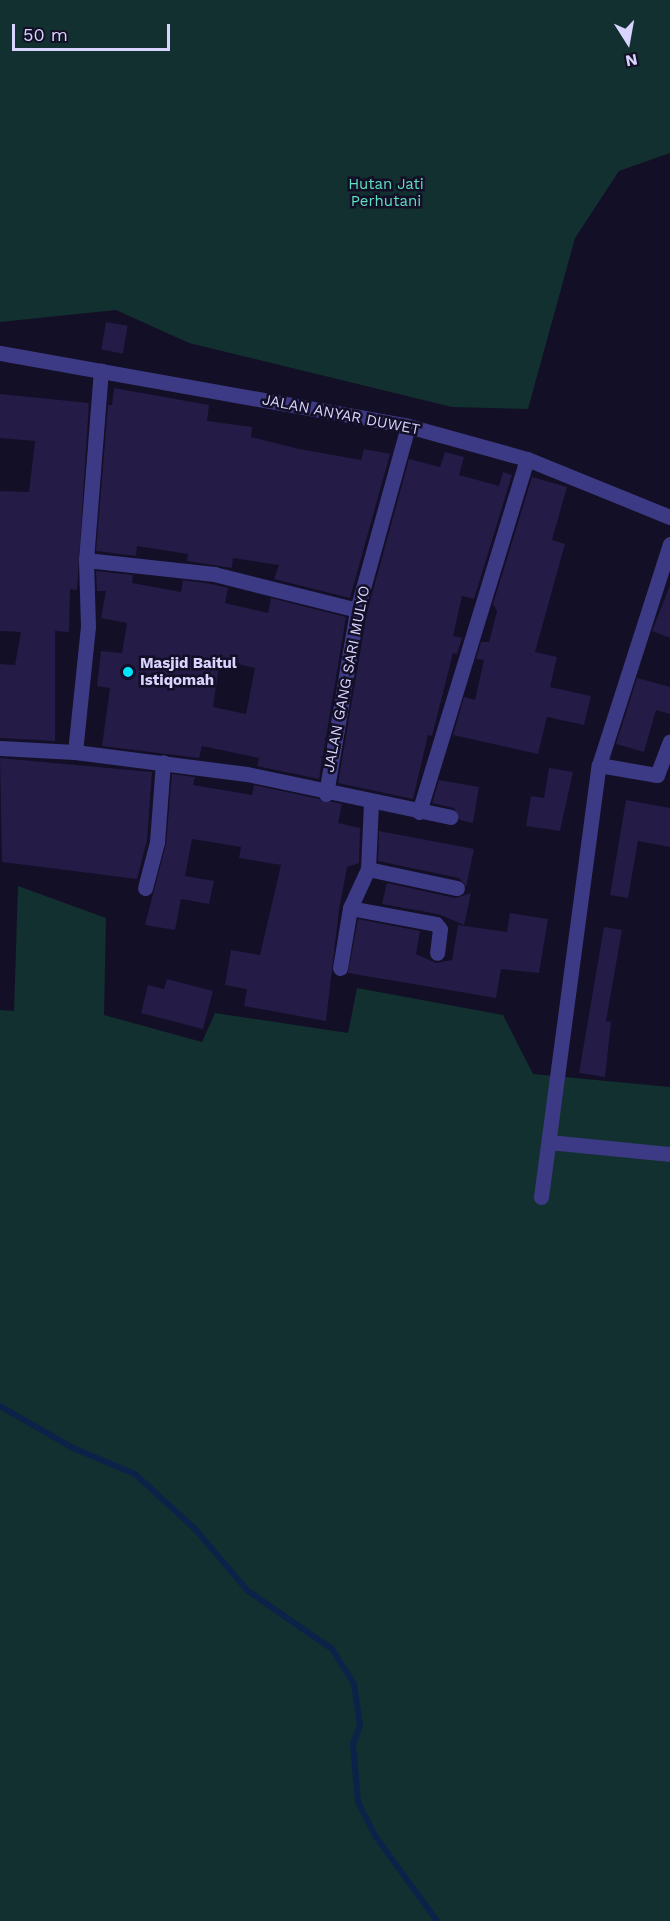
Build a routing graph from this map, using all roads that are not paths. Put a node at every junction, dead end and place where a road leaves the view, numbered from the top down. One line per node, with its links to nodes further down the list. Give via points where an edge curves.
1 (0, 353): 2 (street, JALAN ANYAR DUWET)
2 (101, 371): 3 (street, JALAN ANYAR DUWET); 7 (street)
3 (408, 426): 4 (street, JALAN ANYAR DUWET); 8 (street, JALAN GANG SARI MULYO)
4 (527, 459): 5 (street, JALAN ANYAR DUWET); 17 (street)
5 (670, 517)
6 (670, 544): 13 (street)
7 (86, 560): 8 (street, via 214,574); 11 (street, via 88,627)
8 (357, 610): 15 (street, JALAN GANG SARI MULYO)
9 (670, 741): 14 (street)
10 (0, 748): 11 (street)
11 (75, 752): 12 (street)
12 (163, 762): 15 (street, via 248,774); 20 (street, via 157,842)
13 (599, 765): 14 (street); 25 (street)
14 (664, 776)
15 (326, 794): 16 (street)
16 (371, 803): 17 (street); 19 (street)
17 (419, 812): 18 (street)
18 (451, 817)
19 (368, 869): 21 (street); 22 (street)
20 (145, 888)
21 (457, 888)
22 (350, 908): 23 (street, via 436,924 440,929); 24 (street)
23 (437, 953)
24 (340, 968)
25 (549, 1142): 26 (street); 27 (street)
26 (670, 1154)
27 (541, 1197)

